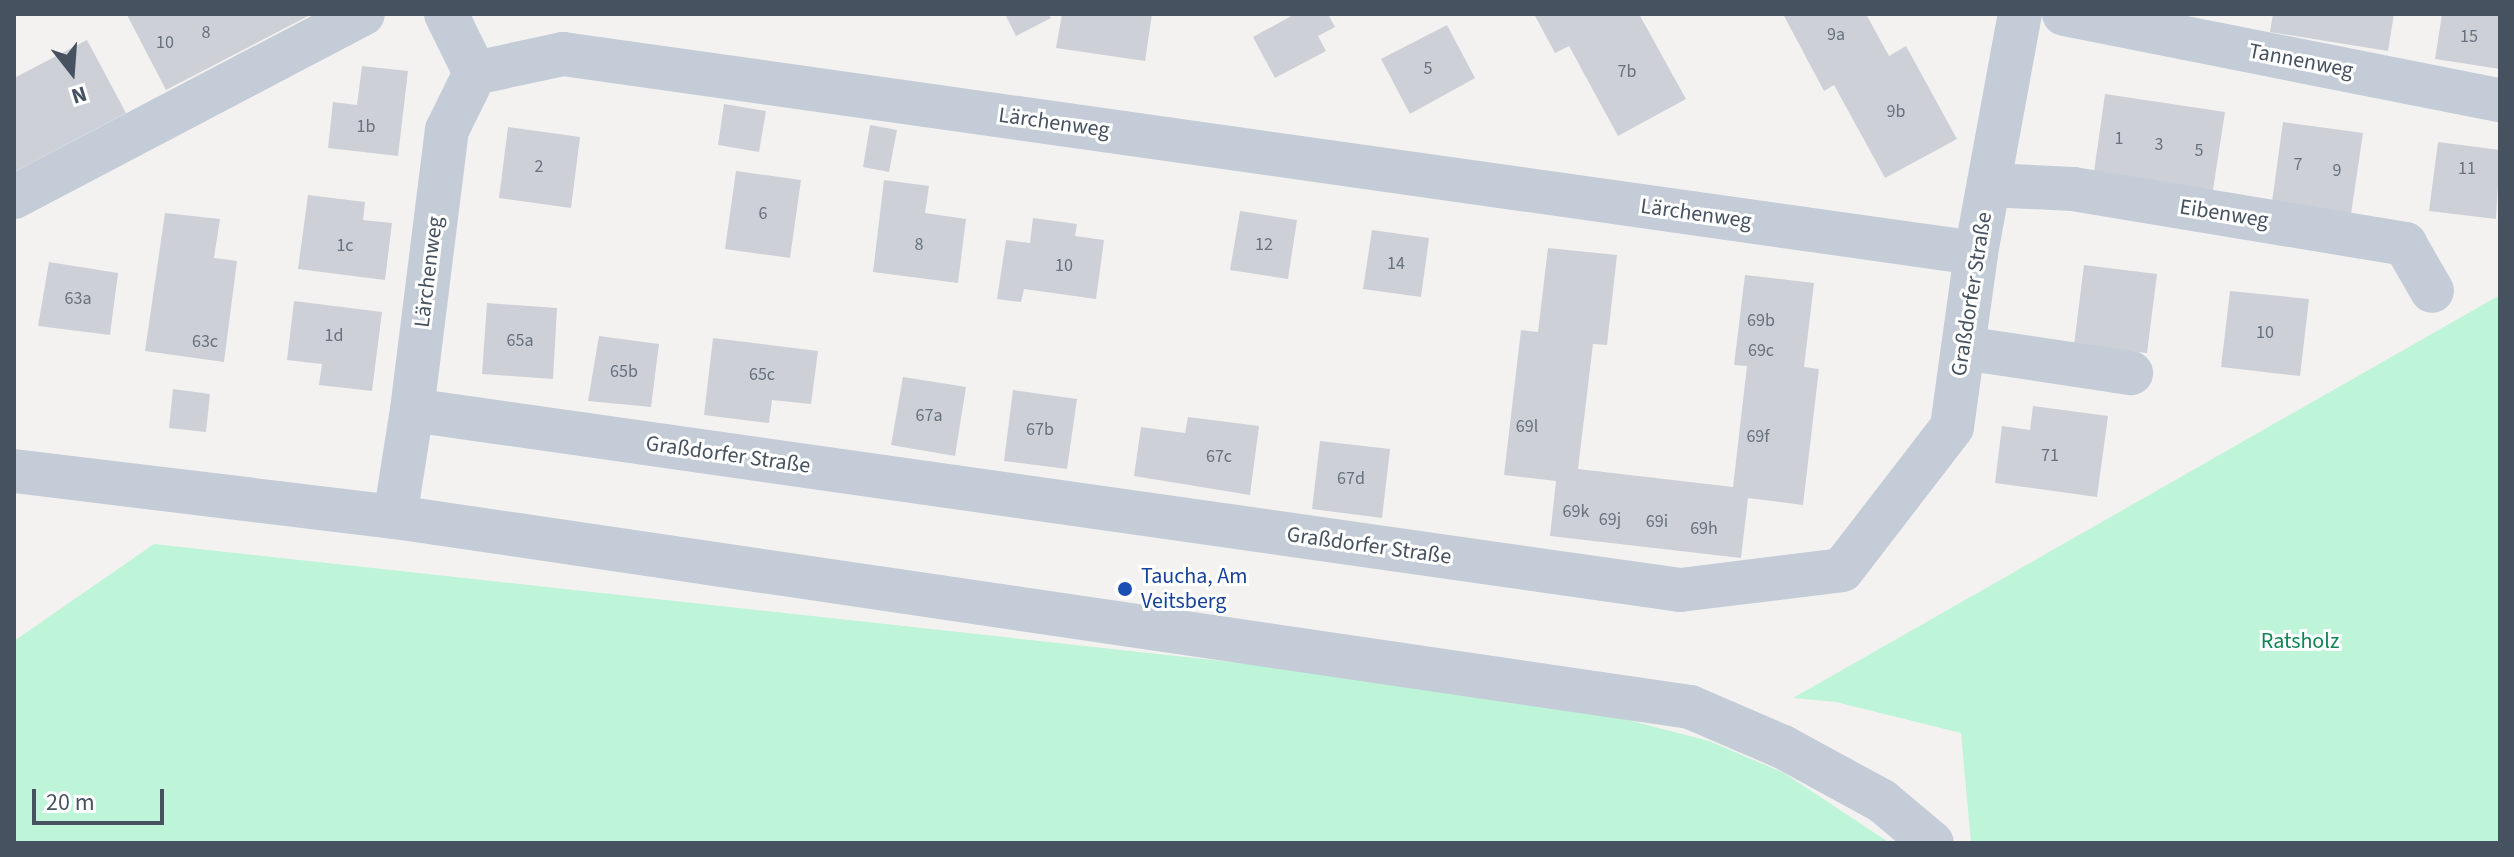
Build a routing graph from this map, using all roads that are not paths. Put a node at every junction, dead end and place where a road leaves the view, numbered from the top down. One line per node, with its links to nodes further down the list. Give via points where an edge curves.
1 (363, 14): 8 (street)
2 (446, 14): 5 (street)
3 (2020, 14): 7 (street, Graßdorfer Straße)
4 (2090, 17): 6 (street, Tannenweg)
5 (475, 73): 9 (street, Lärchenweg, via 563,54); 13 (street, Lärchenweg, via 447,130)
6 (2500, 100)
7 (1989, 185): 9 (street, Graßdorfer Straße); 10 (street, Eibenweg, via 2073,189 2405,244)
8 (14, 197)
9 (1976, 253): 11 (street, Graßdorfer Straße)
10 (2432, 291)
11 (1963, 348): 12 (street); 13 (street, Graßdorfer Straße, via 1952,427 1842,570 1680,590)
12 (2131, 373)
13 (412, 410): 15 (street)
14 (14, 471): 15 (street)
15 (395, 517): 16 (street, via 1690,707 1783,747 1882,801)
16 (1932, 843)

